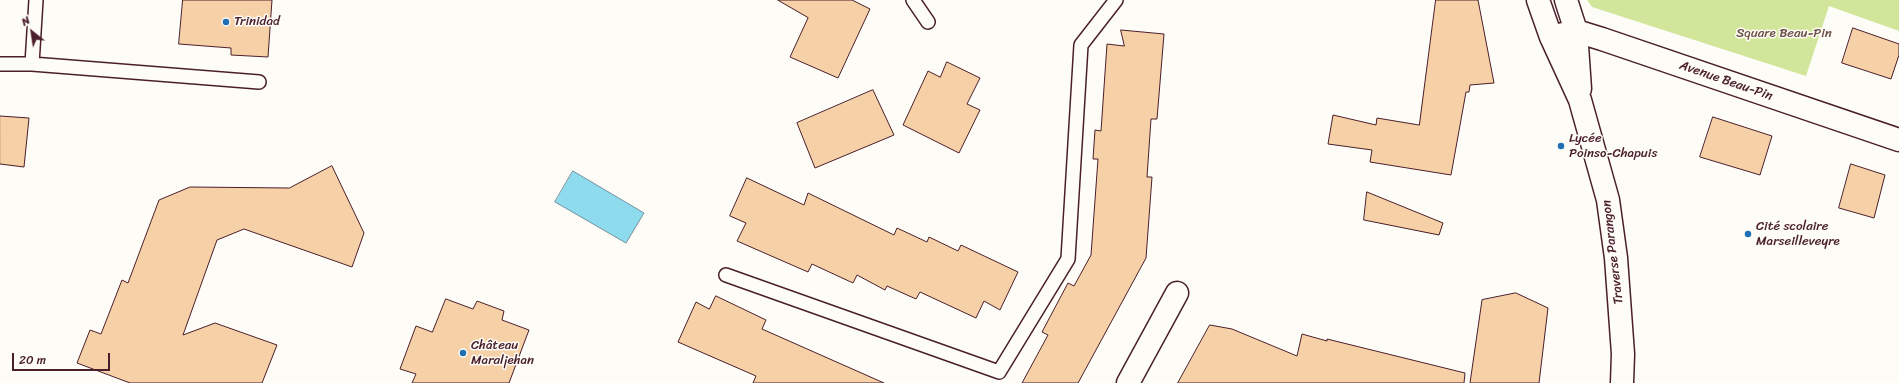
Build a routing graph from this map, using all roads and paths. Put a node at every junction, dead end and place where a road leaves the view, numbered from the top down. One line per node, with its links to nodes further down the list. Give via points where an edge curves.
1 (36, 0): 10 (lane)
2 (913, 0): 6 (lane)
3 (1116, 0): 14 (lane, via 1081,45 1068,259 999,372)
4 (1538, 0): 8 (street, Traverse Parangon)
5 (1566, 0): 7 (street, Traverse Parangon)
6 (928, 22)
7 (1576, 31): 8 (street); 12 (street, Traverse Parangon); 13 (street, Avenue Beau-Pin)
8 (1551, 37): 12 (street, Traverse Parangon)
9 (0, 64): 10 (lane)
10 (32, 64): 11 (lane)
11 (259, 82)
12 (1580, 100): 17 (street, Traverse Parangon, via 1608,200 1616,258 1623,354)
13 (1899, 140)
14 (726, 275)
15 (1177, 293): 16 (street)
16 (1128, 383)
17 (1622, 383)

